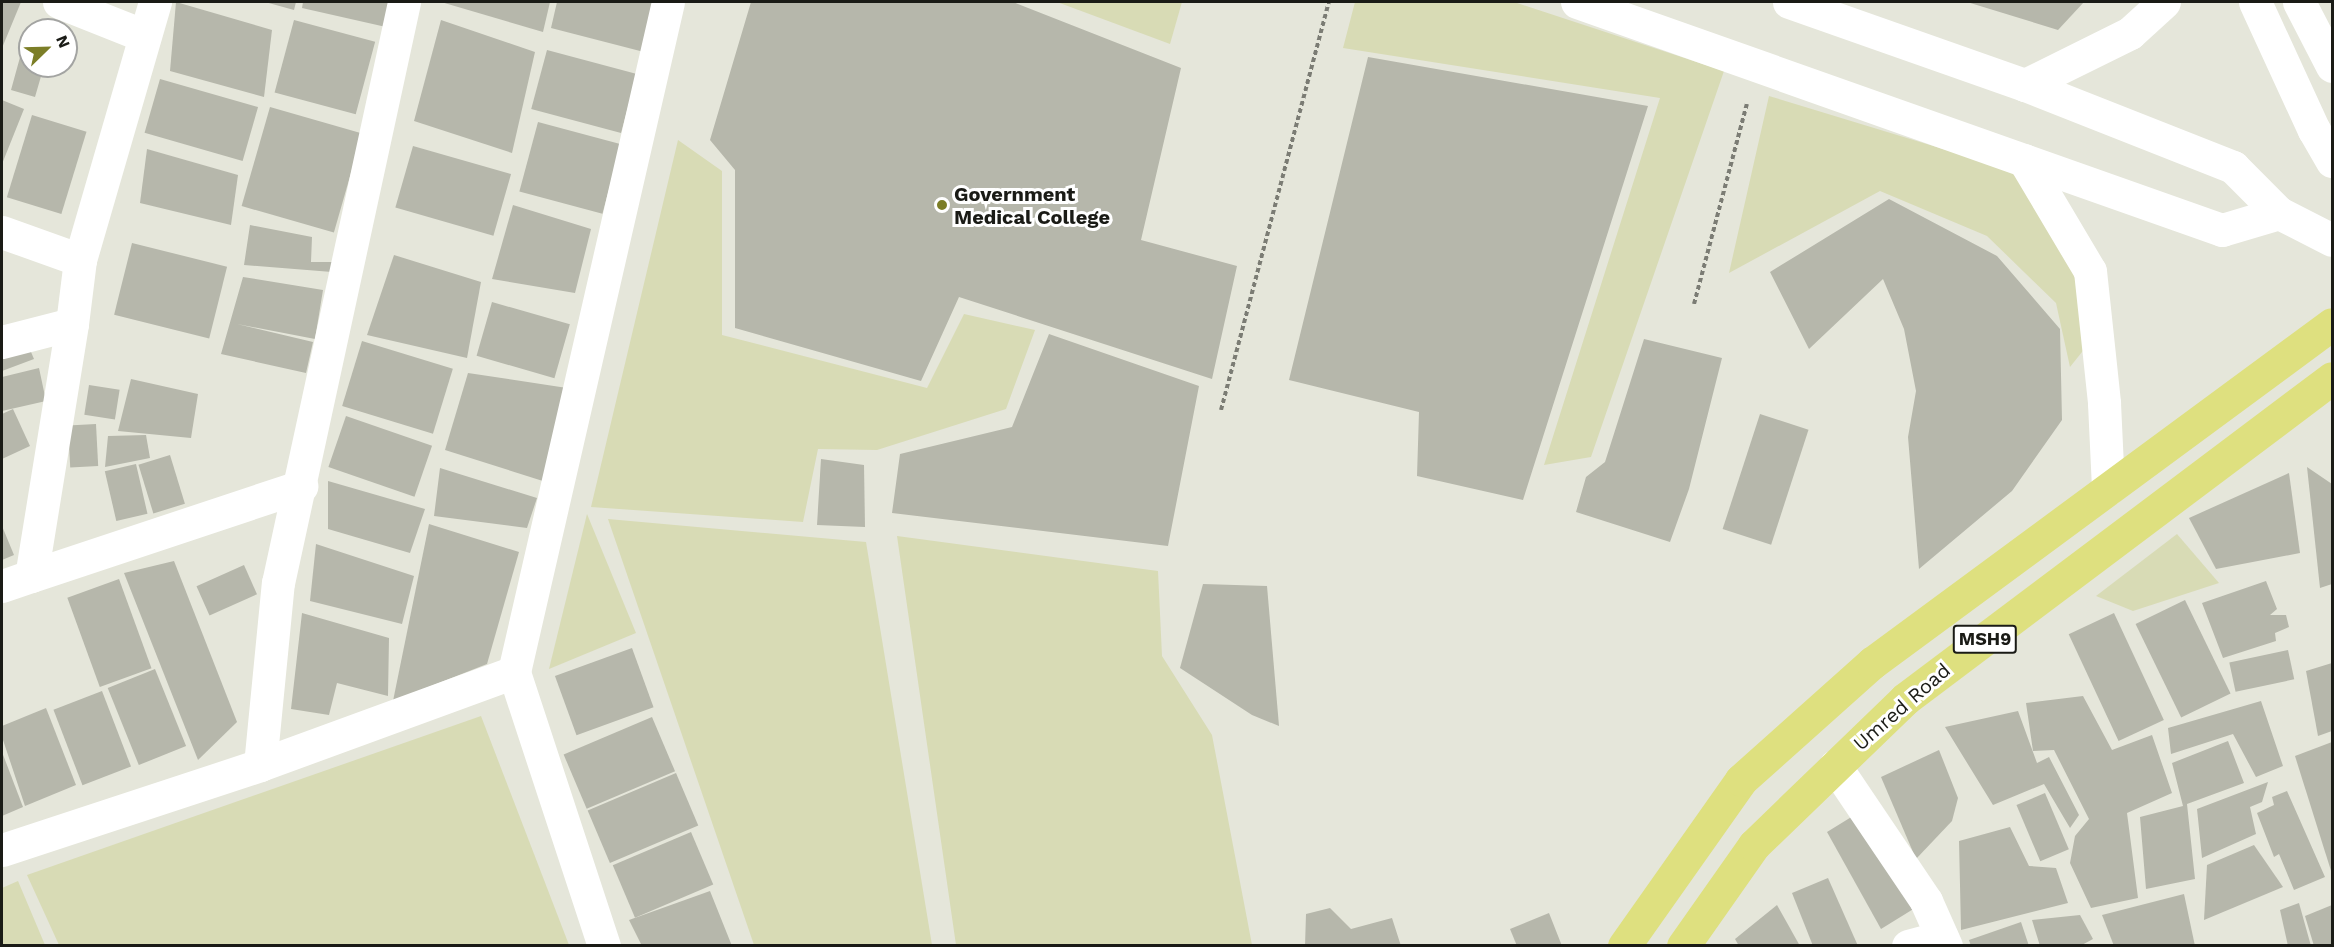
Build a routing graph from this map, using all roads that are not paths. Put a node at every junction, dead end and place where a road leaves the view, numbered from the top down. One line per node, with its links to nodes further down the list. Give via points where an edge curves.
1 (59, 2): 10 (street)
2 (155, 2): 10 (street)
3 (404, 2): 23 (street)
4 (668, 2): 26 (street)
5 (1577, 2): 13 (street)
6 (1789, 2): 12 (street)
7 (2164, 2): 12 (street, via 2130,33)
8 (2255, 2): 14 (street)
9 (2299, 2): 11 (street)
10 (145, 36): 18 (street)
11 (2332, 66)
12 (2025, 85): 15 (street, via 2234,167)
13 (2024, 160): 15 (street, via 2222,230); 24 (street, via 2090,271 2104,403)
14 (2332, 161)
15 (2279, 213): 17 (street)
16 (2, 232): 18 (street)
17 (2332, 240)
18 (80, 260): 19 (street)
19 (72, 324): 21 (street); 25 (street)
20 (2332, 324): 24 (main road)
21 (2, 342)
22 (2332, 378): 28 (main road, Umred Road / MSH9, via 1905,699)
23 (301, 486): 25 (street); 27 (street, via 278,583)
24 (2108, 489): 32 (main road, via 1872,663 1741,780)
25 (16, 581)
26 (514, 672): 27 (street); 31 (street)
27 (260, 765): 29 (street)
28 (1835, 766): 30 (street, via 1926,901); 33 (main road, Umred Road / MSH9, via 1754,845)
29 (2, 850)
30 (1944, 941): 34 (street)
31 (604, 945)
32 (1624, 945)
33 (1683, 945)
34 (1908, 945)

